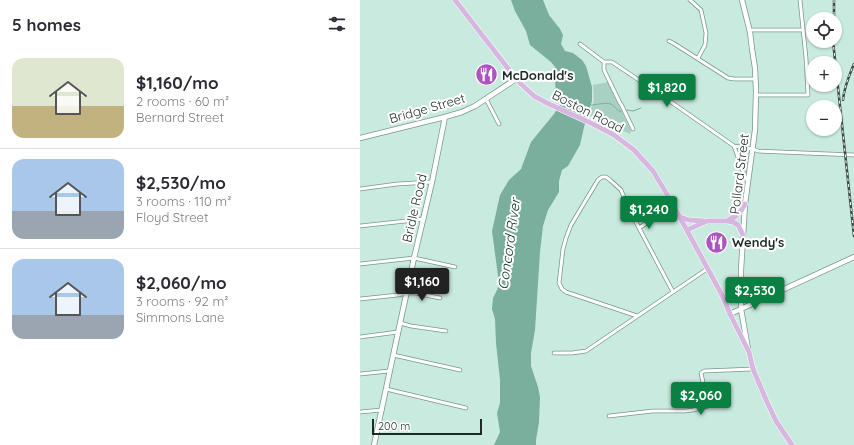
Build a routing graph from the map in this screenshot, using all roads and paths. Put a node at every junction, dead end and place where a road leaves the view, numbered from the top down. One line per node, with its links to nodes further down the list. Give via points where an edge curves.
1 (455, 0): 11 (main road, Boston Road)
2 (690, 0): 9 (street, via 700,10 706,34 705,46)
3 (742, 0): 5 (main road, Pollard Street)
4 (800, 0): 6 (street)
5 (749, 30): 6 (street); 12 (main road, Pollard Street)
6 (802, 30): 13 (street, via 808,94)
7 (668, 42): 9 (street)
8 (580, 44): 10 (street)
9 (698, 58): 12 (street, via 728,78)
10 (604, 62): 17 (street, via 604,70); 19 (street, via 612,62)
11 (516, 79): 14 (main road, Bridge Street); 26 (main road, Boston Road, via 534,96 593,124 626,144 645,161 661,182)
12 (755, 79): 13 (main road, Pollard Street)
13 (756, 95): 20 (main road, Pollard Street)
14 (486, 99): 15 (main road, Bridge Street, via 462,112); 16 (street)
15 (445, 117): 18 (main road, Bridge Street); 23 (main road, Bridle Road)
16 (499, 124)
17 (633, 129)
18 (360, 138)
19 (734, 146): 20 (street); 22 (street)
20 (753, 149): 21 (street); 22 (main road, Pollard Street)
21 (854, 155)
22 (748, 181): 25 (main road, Pollard Street)
23 (432, 182): 24 (street); 28 (main road, Bridle Road)
24 (360, 189)
25 (745, 204): 30 (main road, via 739,215); 34 (main road, Pollard Street)
26 (674, 206): 27 (main road, Boston Road); 32 (street)
27 (680, 217): 29 (main road); 33 (main road, Boston Road)
28 (424, 219): 31 (street); 36 (main road, Bridle Road)
29 (707, 221): 30 (main road); 33 (main road)
30 (727, 221): 34 (main road, via 738,226)
31 (360, 226)
32 (639, 228): 40 (street); 48 (street, via 621,190 606,177 602,177 567,232 559,278 560,286 566,292)
33 (687, 230): 39 (main road, Boston Road)
34 (744, 235): 44 (main road, Pollard Street, via 741,270)
35 (854, 257): 45 (main road)
36 (414, 258): 37 (street); 38 (street); 41 (main road, Bridle Road)
37 (360, 264)
38 (455, 267)
39 (707, 269): 40 (street); 47 (main road, Boston Road)
40 (672, 292): 48 (street)
41 (406, 293): 42 (street); 43 (street); 49 (main road, Bridle Road)
42 (440, 298)
43 (360, 299)
44 (745, 299): 45 (main road); 46 (main road, Pollard Street)
45 (754, 302): 46 (main road)
46 (741, 309): 47 (main road); 54 (main road, Pollard Street)
47 (730, 314): 54 (main road, Boston Road)
48 (637, 316): 53 (street, via 586,351)
49 (400, 323): 50 (street); 51 (main road, Bridle Road)
50 (446, 331)
51 (398, 332): 52 (street); 55 (main road, Bridle Road)
52 (360, 337)
53 (554, 352)
54 (749, 352): 56 (main road, Boston Road)
55 (393, 355): 57 (street); 58 (main road, Bridle Road)
56 (753, 369): 64 (street, via 702,372 708,406 685,411 653,411); 66 (main road, Boston Road, via 776,421)
57 (460, 370)
58 (389, 371): 59 (street); 60 (main road, Bridle Road)
59 (360, 374)
60 (386, 388): 61 (street); 62 (main road, Bridle Road)
61 (466, 408)
62 (382, 410): 63 (street); 65 (main road, Bridle Road)
63 (360, 412)
64 (609, 416)
65 (374, 445)
66 (792, 445)

